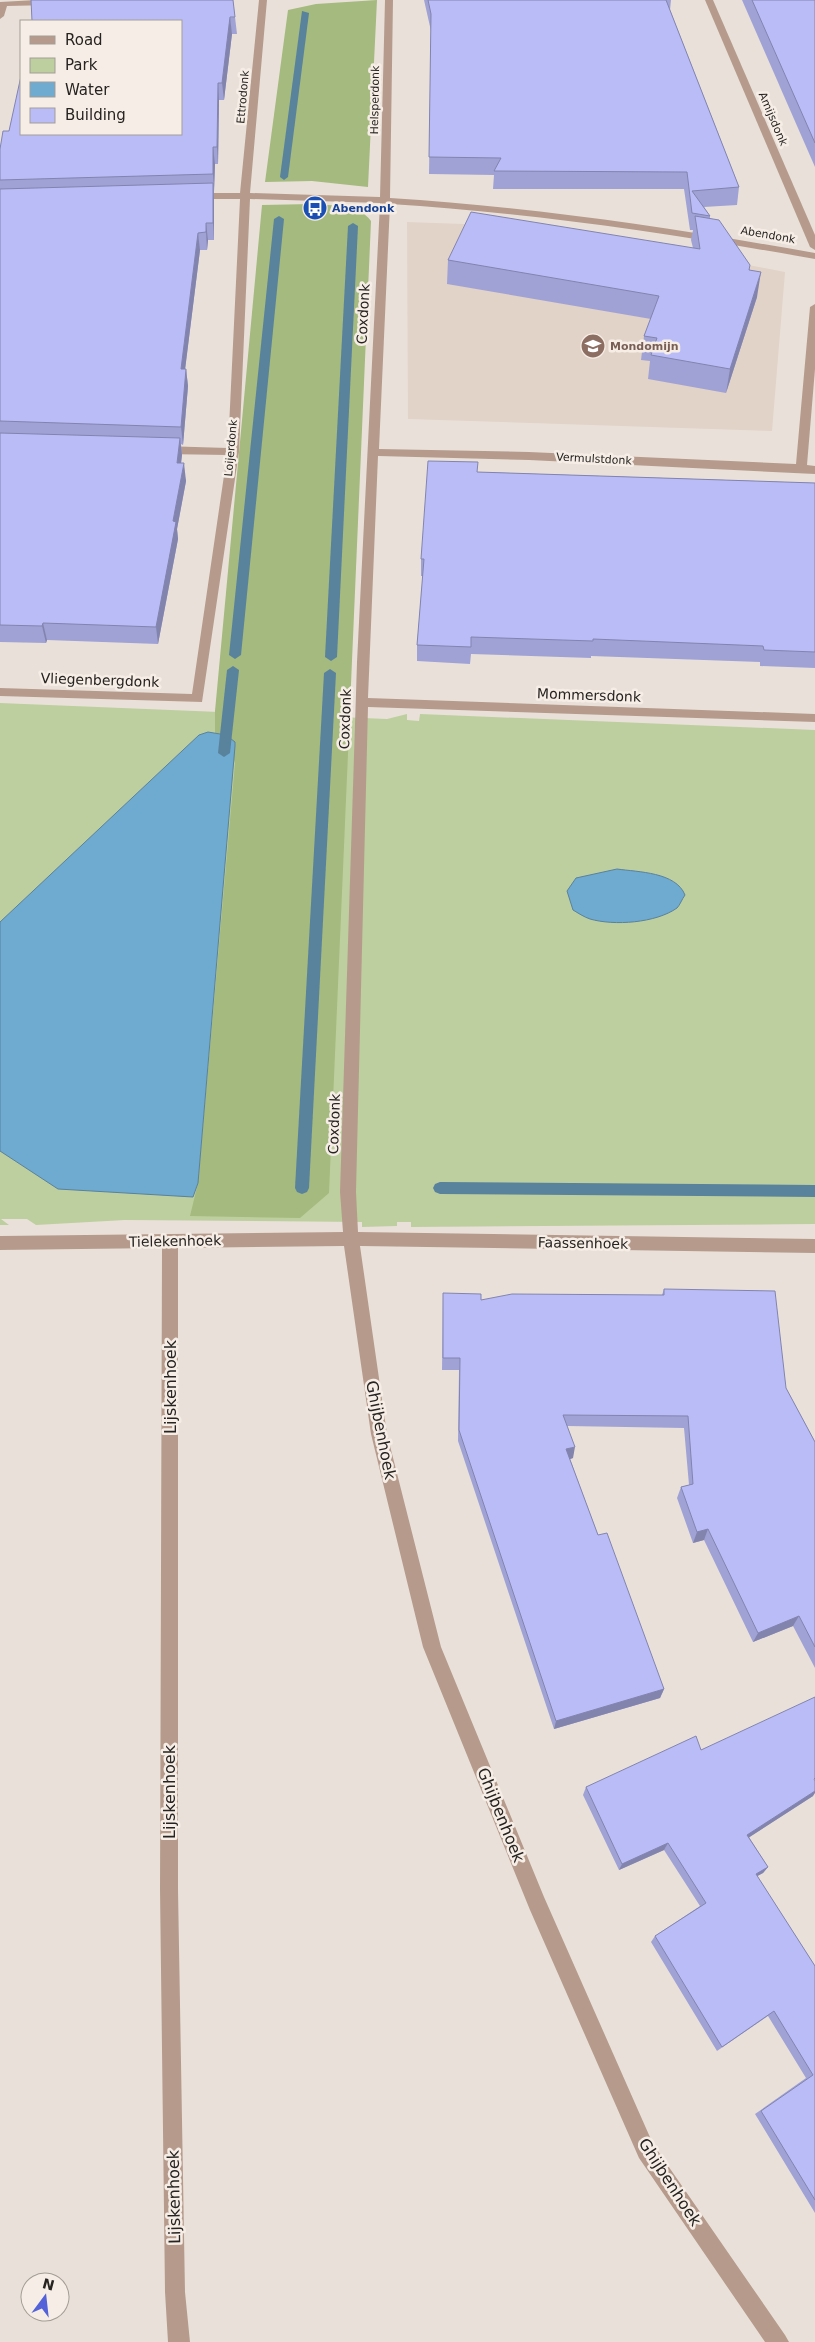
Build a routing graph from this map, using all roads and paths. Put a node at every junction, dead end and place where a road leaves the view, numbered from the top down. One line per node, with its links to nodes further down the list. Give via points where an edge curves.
1 (262, 0): 8 (street, Ettrodonk)
2 (388, 0): 9 (street, Helsperdonk)
3 (708, 0): 10 (street, Amijsdonk)
4 (58, 2): 5 (street)
5 (2, 3): 6 (street)
6 (0, 16)
7 (179, 196): 8 (street, Abendonk)
8 (245, 196): 9 (street, Abendonk); 14 (street, Loijerdonk)
9 (385, 200): 11 (street, Abendonk, via 525,212 633,226); 15 (street, Coxdonk)
10 (815, 247)
11 (815, 256)
12 (815, 307): 16 (street)
13 (154, 449): 14 (street)
14 (232, 452): 19 (street, Loijerdonk)
15 (373, 452): 16 (street, Vermulstdonk); 20 (street, Coxdonk)
16 (801, 468): 17 (street, Vermulstdonk)
17 (815, 470)
18 (0, 692): 19 (street, Vliegenbergdonk)
19 (198, 699)
20 (362, 702): 21 (street, Mommersdonk); 22 (street, Coxdonk, via 348,1192)
21 (815, 718)
22 (351, 1239): 23 (street, Tielekenhoek); 25 (street, Faassenhoek); 27 (street, Ghijbenhoek, via 379,1434 432,1647 537,1903 646,2151)
23 (170, 1241): 24 (street, Tielekenhoek); 26 (street, Lijskenhoek, via 169,1889 175,2292)
24 (0, 1243)
25 (815, 1246)
26 (179, 2342)
27 (778, 2342)

